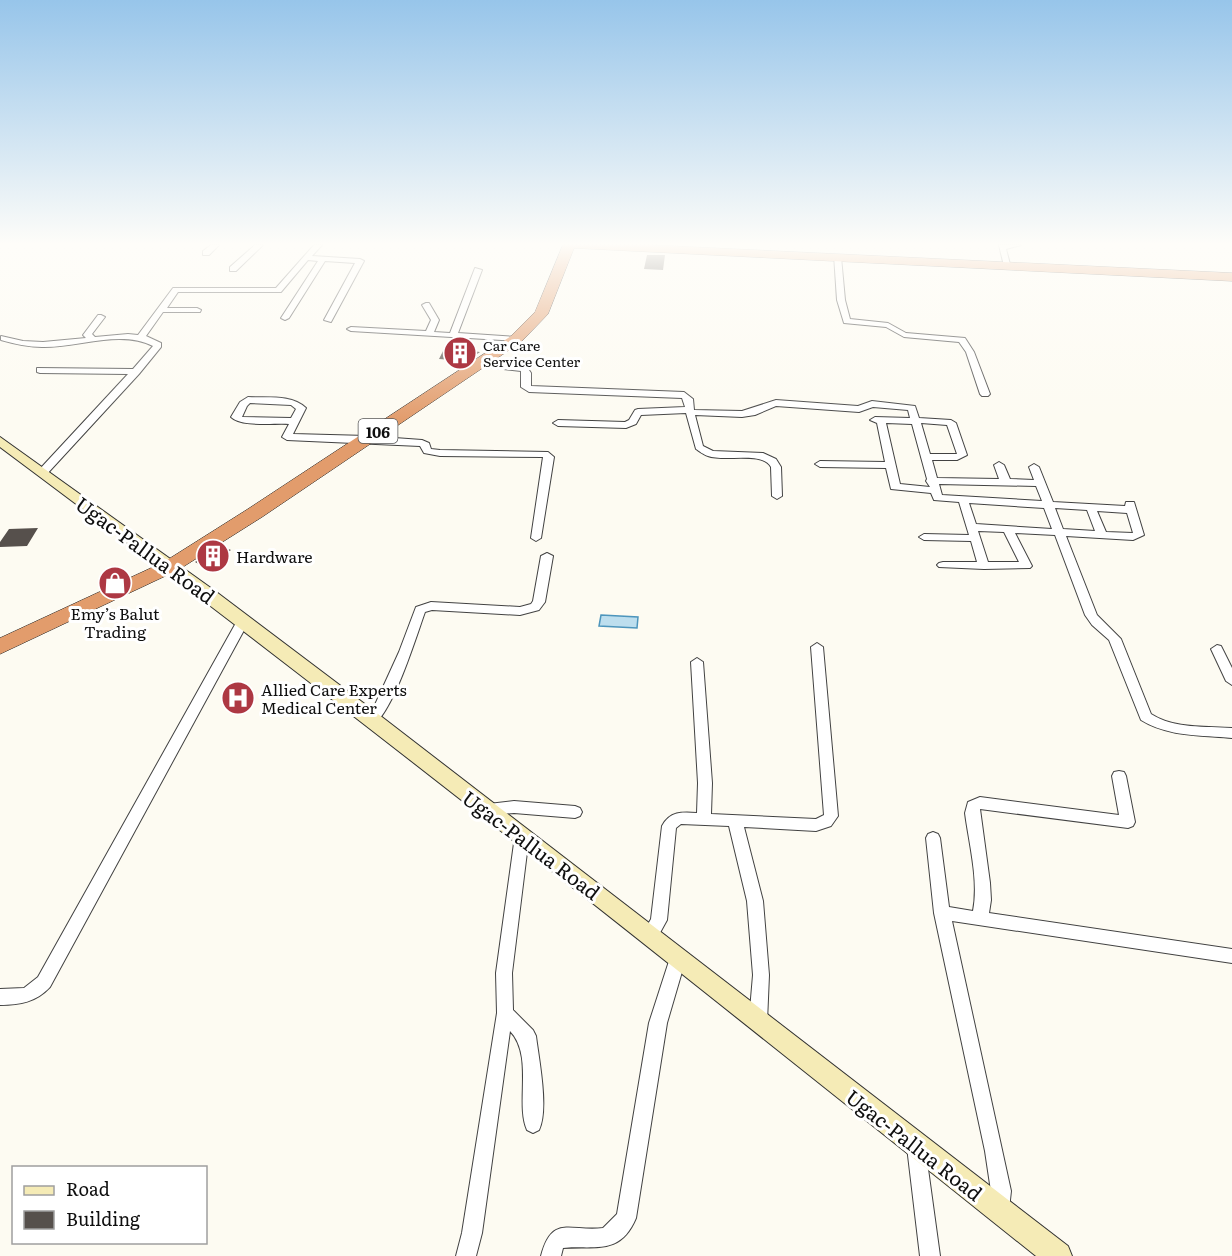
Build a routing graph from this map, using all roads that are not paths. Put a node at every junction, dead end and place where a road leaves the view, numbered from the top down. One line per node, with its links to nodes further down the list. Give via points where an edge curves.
1 (167, 304): 8 (street)
2 (294, 304): 11 (street)
3 (337, 304): 12 (street)
4 (426, 304): 14 (street, via 435,320)
5 (465, 304): 15 (street)
6 (545, 304): 19 (highway, 106, via 541,314)
7 (842, 304): 23 (street, via 847,321 891,326 904,335 962,340)
8 (163, 310): 9 (street); 18 (street)
9 (198, 310)
10 (100, 317): 17 (street, via 87,335)
11 (285, 318)
12 (328, 320)
13 (351, 328): 14 (street)
14 (429, 333): 15 (street)
15 (453, 335): 19 (street)
16 (4, 338): 17 (street, via 36,346)
17 (92, 338): 18 (street)
18 (140, 338): 22 (street, via 158,345)
19 (516, 339): 20 (highway, 106)
20 (479, 364): 24 (street, via 524,369 525,387 530,389 681,395 687,397); 28 (highway, 106)
21 (40, 370): 22 (street)
22 (136, 372): 35 (street)
23 (985, 394)
24 (689, 411): 26 (street, via 750,414 769,404 859,409 872,404 912,408); 27 (street, via 638,412 633,423 626,425); 39 (street, via 699,447 704,451 763,456 773,461)
25 (294, 421): 25 (street, via 301,408 286,402 248,400 236,417); 28 (street, via 287,437)
26 (915, 421): 30 (street); 30 (street, via 951,423 962,455); 32 (street, via 877,420)
27 (558, 423)
28 (366, 439): 48 (street, via 422,443 427,452 545,454 549,458); 51 (highway, 106)
29 (0, 441): 35 (street, Ugac-Pallua Road)
30 (925, 457): 38 (street)
31 (820, 464): 32 (street)
32 (890, 465): 38 (street, via 895,487)
33 (999, 465): 36 (street)
34 (1034, 467): 37 (street)
35 (42, 473): 51 (street, Ugac-Pallua Road)
36 (1006, 483): 37 (street); 38 (street)
37 (1040, 483): 41 (street)
38 (933, 486): 40 (street, via 935,495 942,499)
39 (777, 496)
40 (963, 500): 41 (street); 45 (street)
41 (1050, 506): 42 (street); 44 (street)
42 (1091, 508): 46 (street); 46 (street, via 1131,507 1137,537)
43 (1008, 529): 44 (street); 45 (street); 52 (street, via 1026,566)
44 (1060, 532): 46 (street); 60 (street, via 1095,624 1115,639 1146,717 1170,727)
45 (974, 533): 47 (street); 52 (street)
46 (1102, 535)
47 (924, 537)
48 (536, 538)
49 (548, 556): 59 (street, via 535,607 520,611 431,606 420,610 405,652)
50 (943, 565): 52 (street)
51 (171, 566): 53 (street, Ugac-Pallua Road); 54 (highway, 106)
52 (984, 566)
53 (243, 621): 59 (street, Ugac-Pallua Road); 73 (street, via 44,982 28,995)
54 (0, 647)
55 (817, 647): 65 (street, via 831,816 816,825)
56 (1217, 649): 58 (street)
57 (697, 662): 64 (street)
58 (1232, 681)
59 (372, 719): 62 (street, Ugac-Pallua Road)
60 (1232, 733)
61 (1119, 776): 69 (street, via 1128,822 980,803 973,806 983,900)
62 (485, 809): 63 (street); 66 (street, Ugac-Pallua Road)
63 (575, 812)
64 (704, 820): 65 (street); 70 (street, via 681,818 671,822 659,920)
65 (735, 821): 75 (street, via 755,901 761,975)
66 (522, 836): 70 (street, Ugac-Pallua Road); 74 (street, via 504,973)
67 (933, 838): 68 (street)
68 (942, 913): 69 (street); 78 (street, via 994,1151)
69 (980, 917): 71 (street)
70 (650, 935): 72 (street, Ugac-Pallua Road)
71 (1232, 956)
72 (678, 958): 75 (street, Ugac-Pallua Road); 80 (street, via 658,1023 626,1218 613,1236 558,1239)
73 (0, 997)
74 (505, 1013): 76 (street, via 527,1036); 79 (street)
75 (758, 1022): 77 (street, Ugac-Pallua Road)
76 (533, 1124)
77 (916, 1145): 78 (street, Ugac-Pallua Road); 81 (street)
78 (999, 1209): 82 (street, Ugac-Pallua Road)
79 (466, 1256)
80 (551, 1256)
81 (930, 1256)
82 (1058, 1256)

